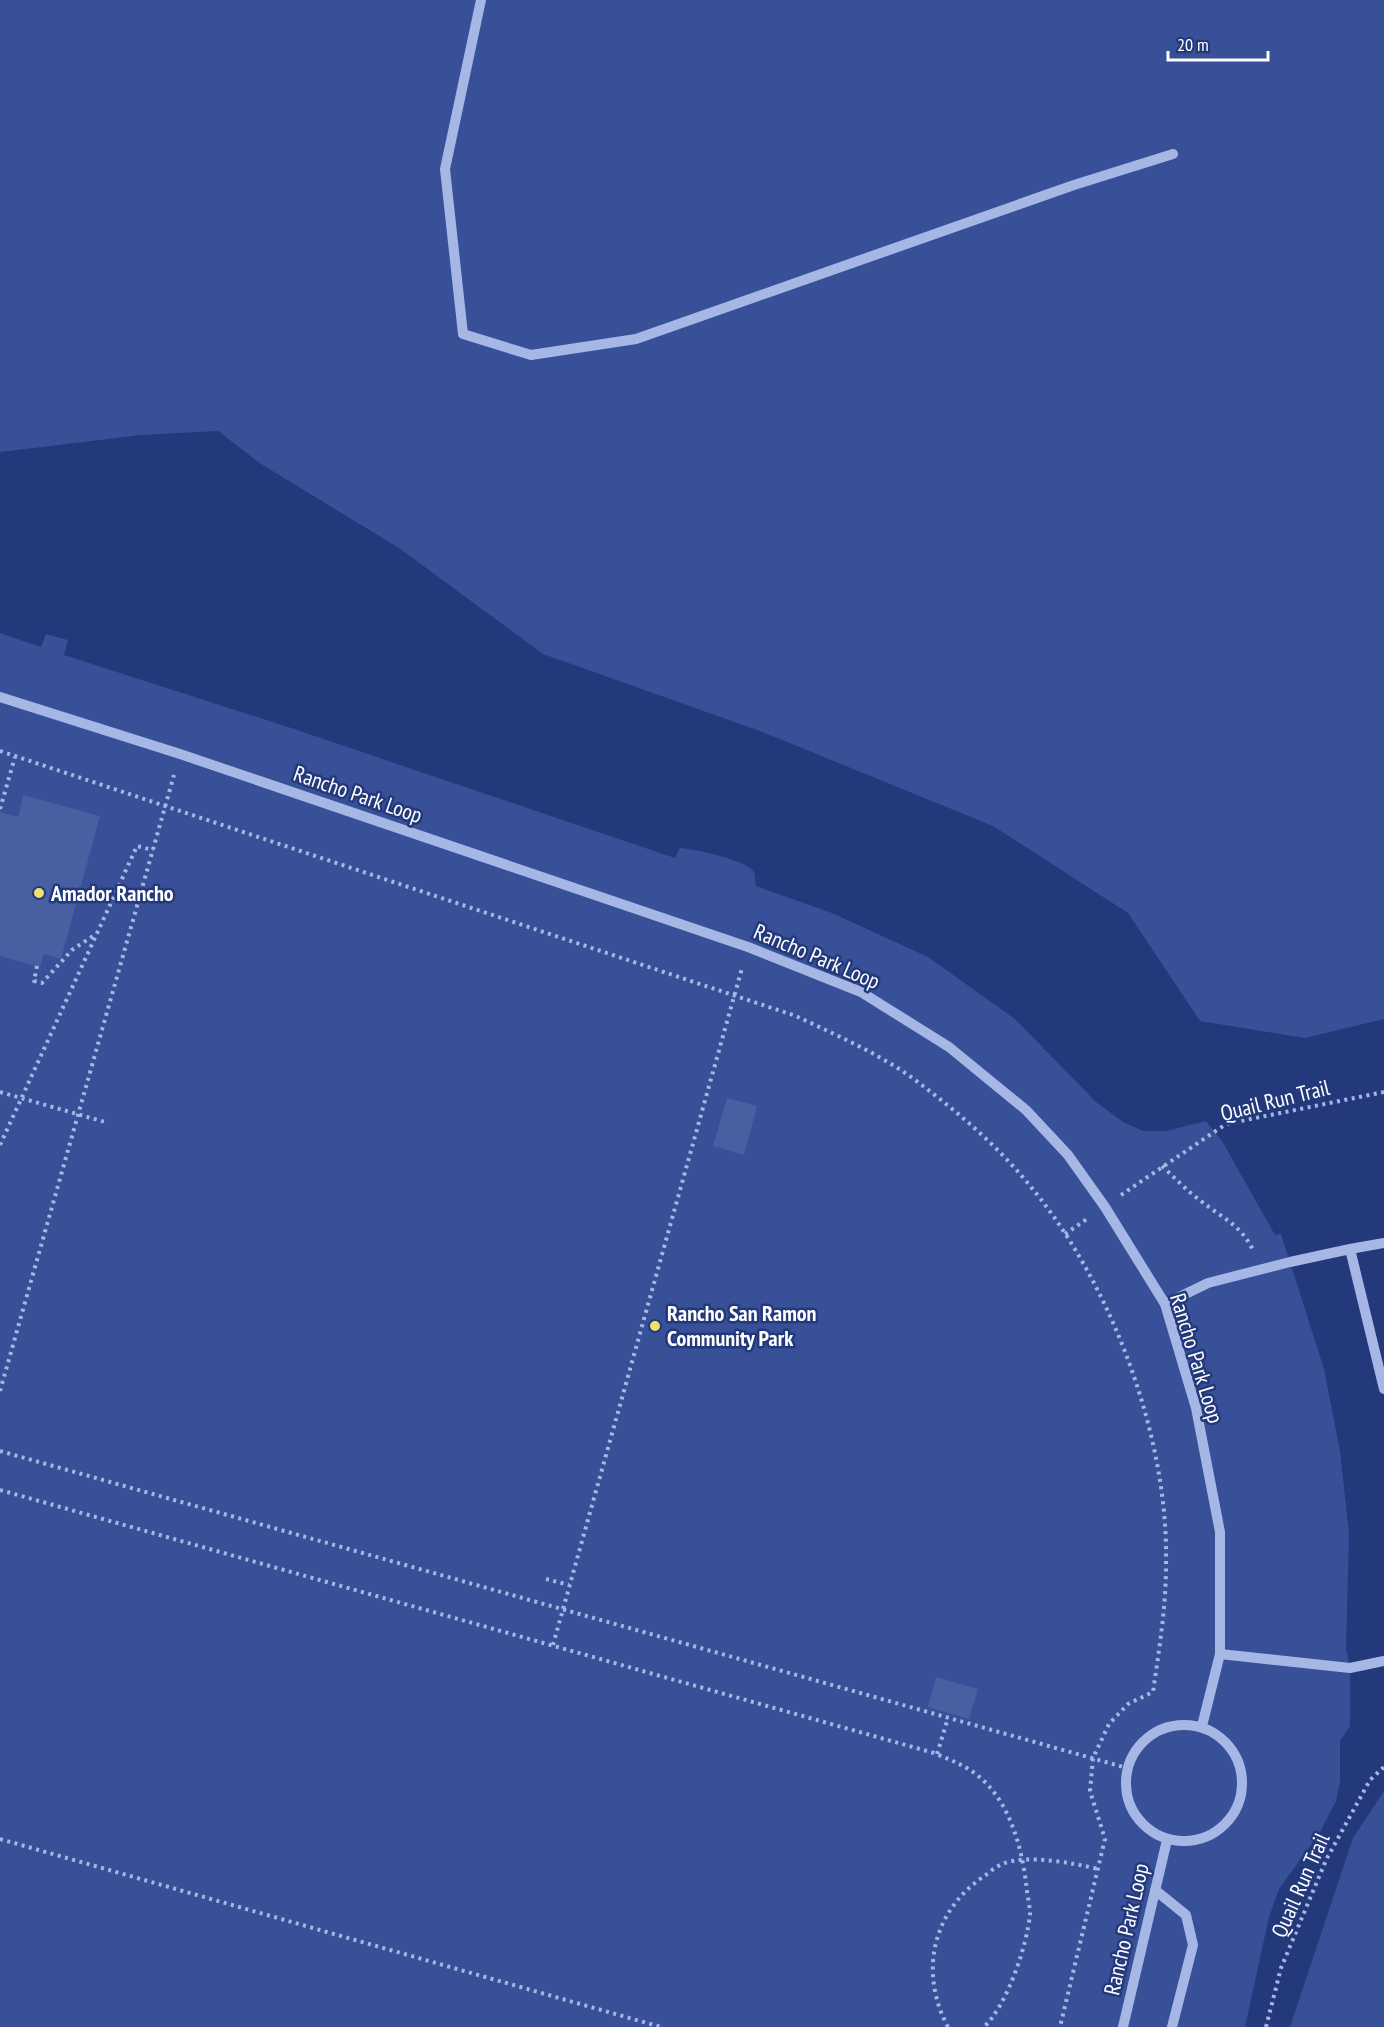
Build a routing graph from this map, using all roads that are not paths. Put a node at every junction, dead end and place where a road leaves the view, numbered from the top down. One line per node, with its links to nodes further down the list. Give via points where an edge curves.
1 (481, 0): 2 (lane, via 445,169 464,334 531,355 636,339)
2 (1173, 154)
3 (0, 697): 6 (lane, Rancho Park Loop, via 748,947 861,993 950,1047 1026,1110 1068,1155)
4 (1384, 1243): 5 (lane)
5 (1350, 1249): 6 (lane, via 1208,1283); 7 (lane)
6 (1165, 1304): 8 (lane, Rancho Park Loop, via 1196,1408 1220,1532)
7 (1384, 1389)
8 (1220, 1654): 9 (lane, via 1350,1668); 10 (lane, Rancho Park Loop)
9 (1384, 1661)
10 (1202, 1726): 11 (lane, Rancho Park Loop, via 1228,1742 1242,1769 1241,1800 1225,1826 1198,1841); 11 (lane, Rancho Park Loop, via 1178,1724 1156,1731 1138,1747 1127,1768 1126,1791 1133,1812 1147,1830)
11 (1167, 1840): 12 (lane, Rancho Park Loop)
12 (1155, 1890): 13 (lane, Rancho Park Loop); 14 (lane, via 1185,1915 1193,1945)
13 (1123, 2027)
14 (1172, 2027)

